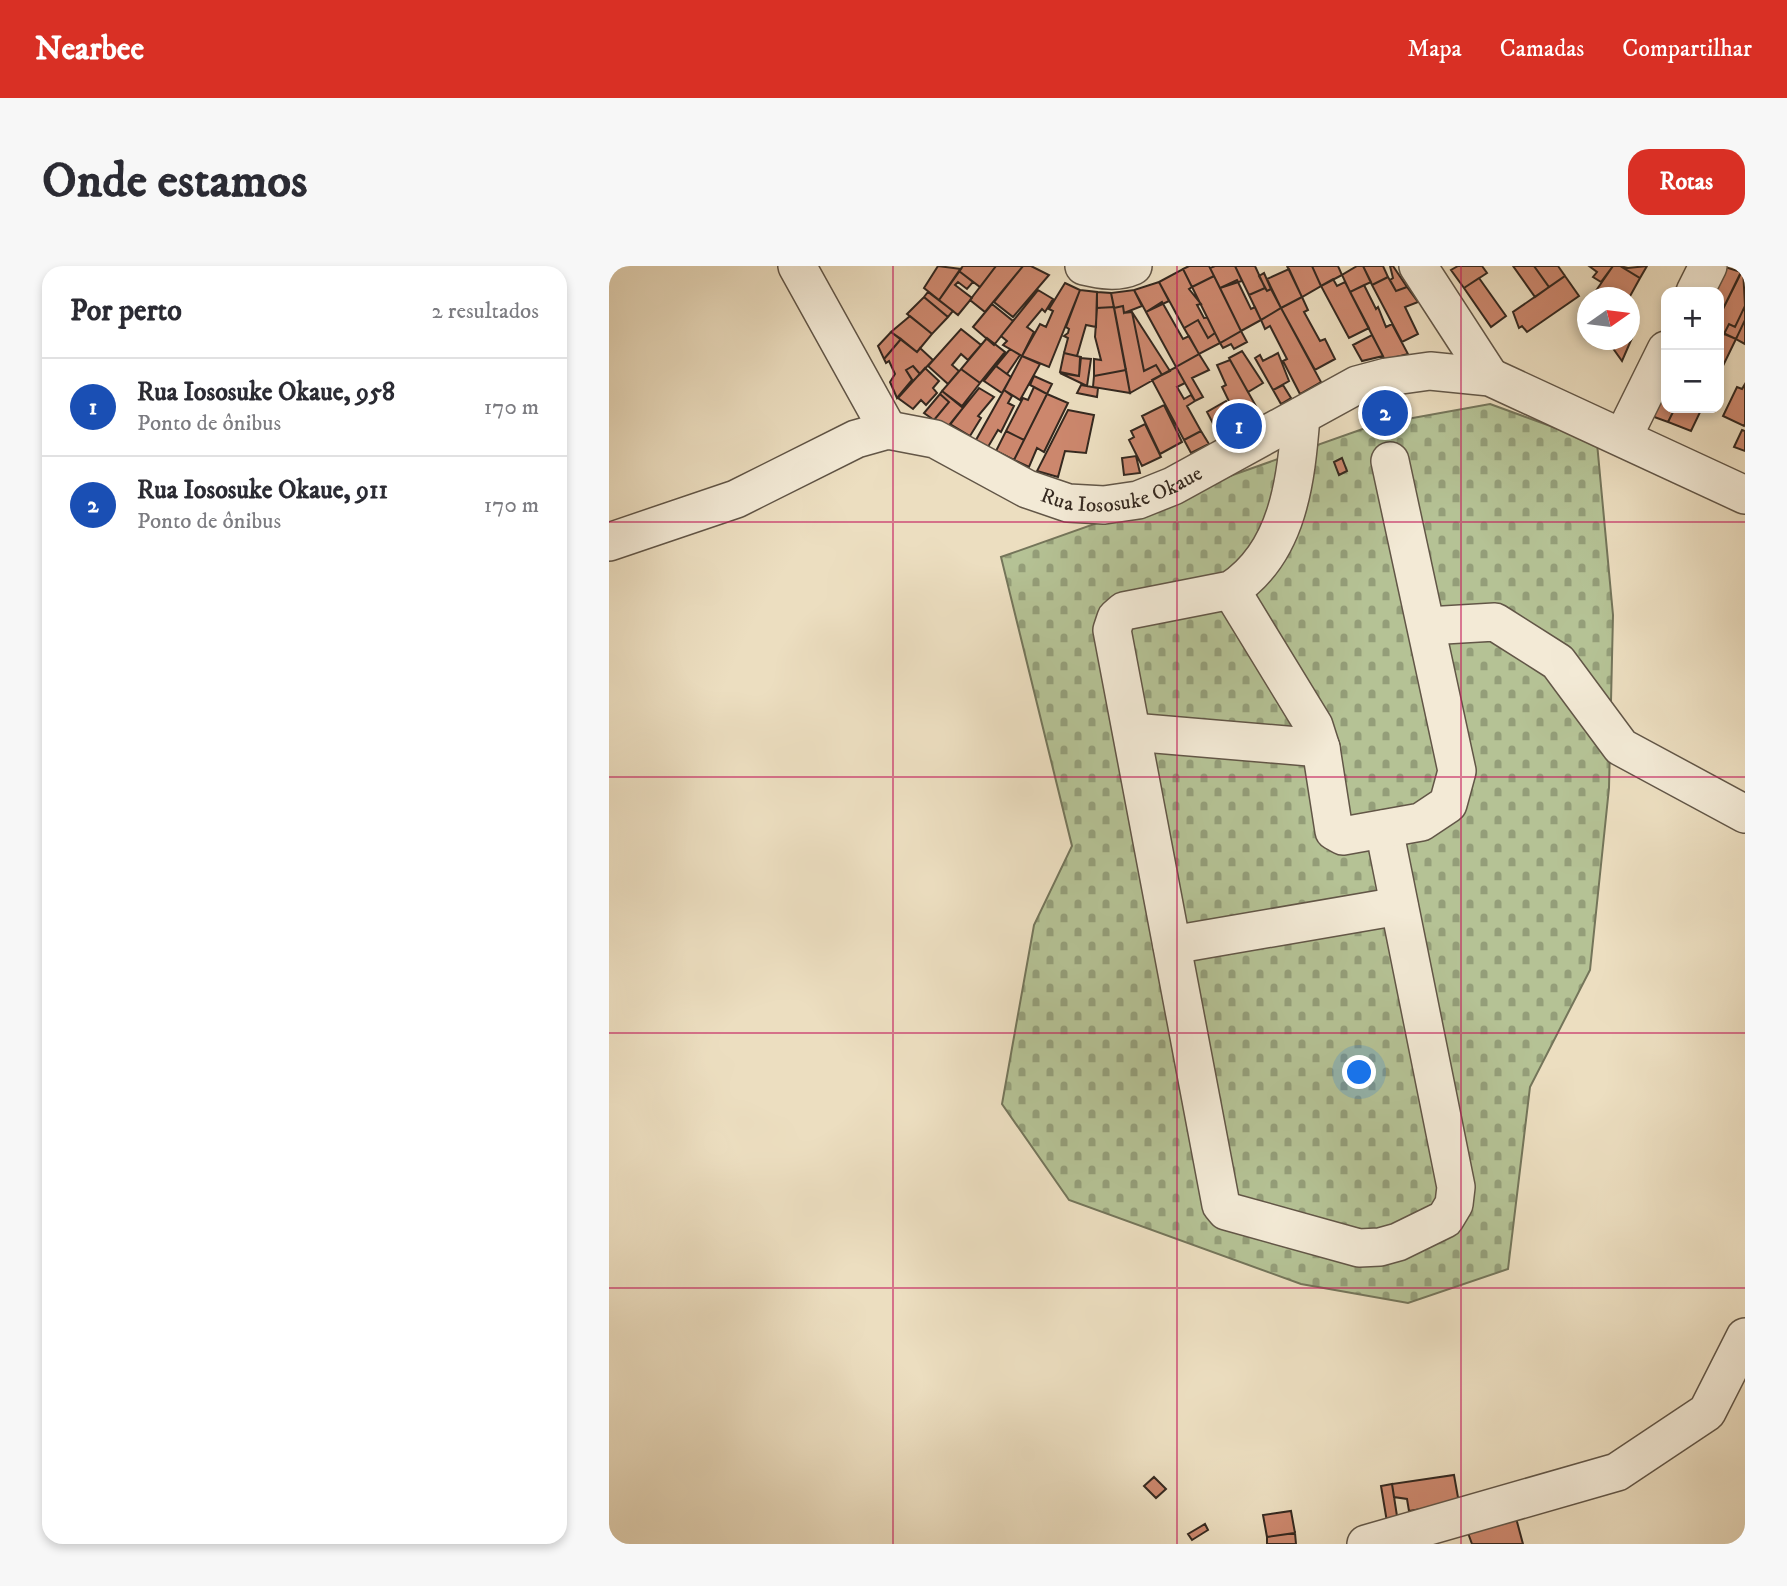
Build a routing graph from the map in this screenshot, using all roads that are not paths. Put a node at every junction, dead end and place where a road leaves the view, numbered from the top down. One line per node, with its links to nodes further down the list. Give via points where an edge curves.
1 (797, 266): 10 (street)
2 (1084, 266): 3 (street, via 1123,271)
3 (1133, 266)
4 (1418, 266): 8 (street)
5 (1708, 266): 6 (street)
6 (1698, 287)
7 (1661, 360): 11 (street)
8 (1490, 377): 9 (street, Rua Iososuke Okaue, via 1430,371 1387,377 1357,385); 11 (street, Rua Iososuke Okaue)
9 (1301, 416): 10 (street, Rua Iososuke Okaue, via 1174,486 1138,500 1104,505 1068,503 1027,489 935,439); 15 (street, via 1289,508 1258,565)
10 (888, 430): 14 (street, Rua Iososuke Okaue, via 856,439 736,499)
11 (1623, 437): 13 (street, Rua Iososuke Okaue)
12 (1390, 461): 16 (street)
13 (1745, 495)
14 (609, 542)
15 (1231, 590): 17 (street, via 1139,606 1116,618 1112,630); 18 (street, via 1300,699)
16 (1427, 626): 19 (street, via 1495,622 1558,662 1621,747); 20 (street, via 1457,771 1448,804 1421,822)
17 (1132, 732): 18 (street); 22 (street)
18 (1321, 748): 20 (street, via 1334,831 1343,836)
19 (1745, 814)
20 (1384, 829): 21 (street)
21 (1399, 906): 22 (street); 22 (street, via 1457,1187 1454,1204 1444,1219 1380,1247 1359,1248 1226,1211 1221,1205)
22 (1171, 945)
23 (1745, 1337): 24 (street, via 1707,1412 1617,1472)
24 (1366, 1544)

